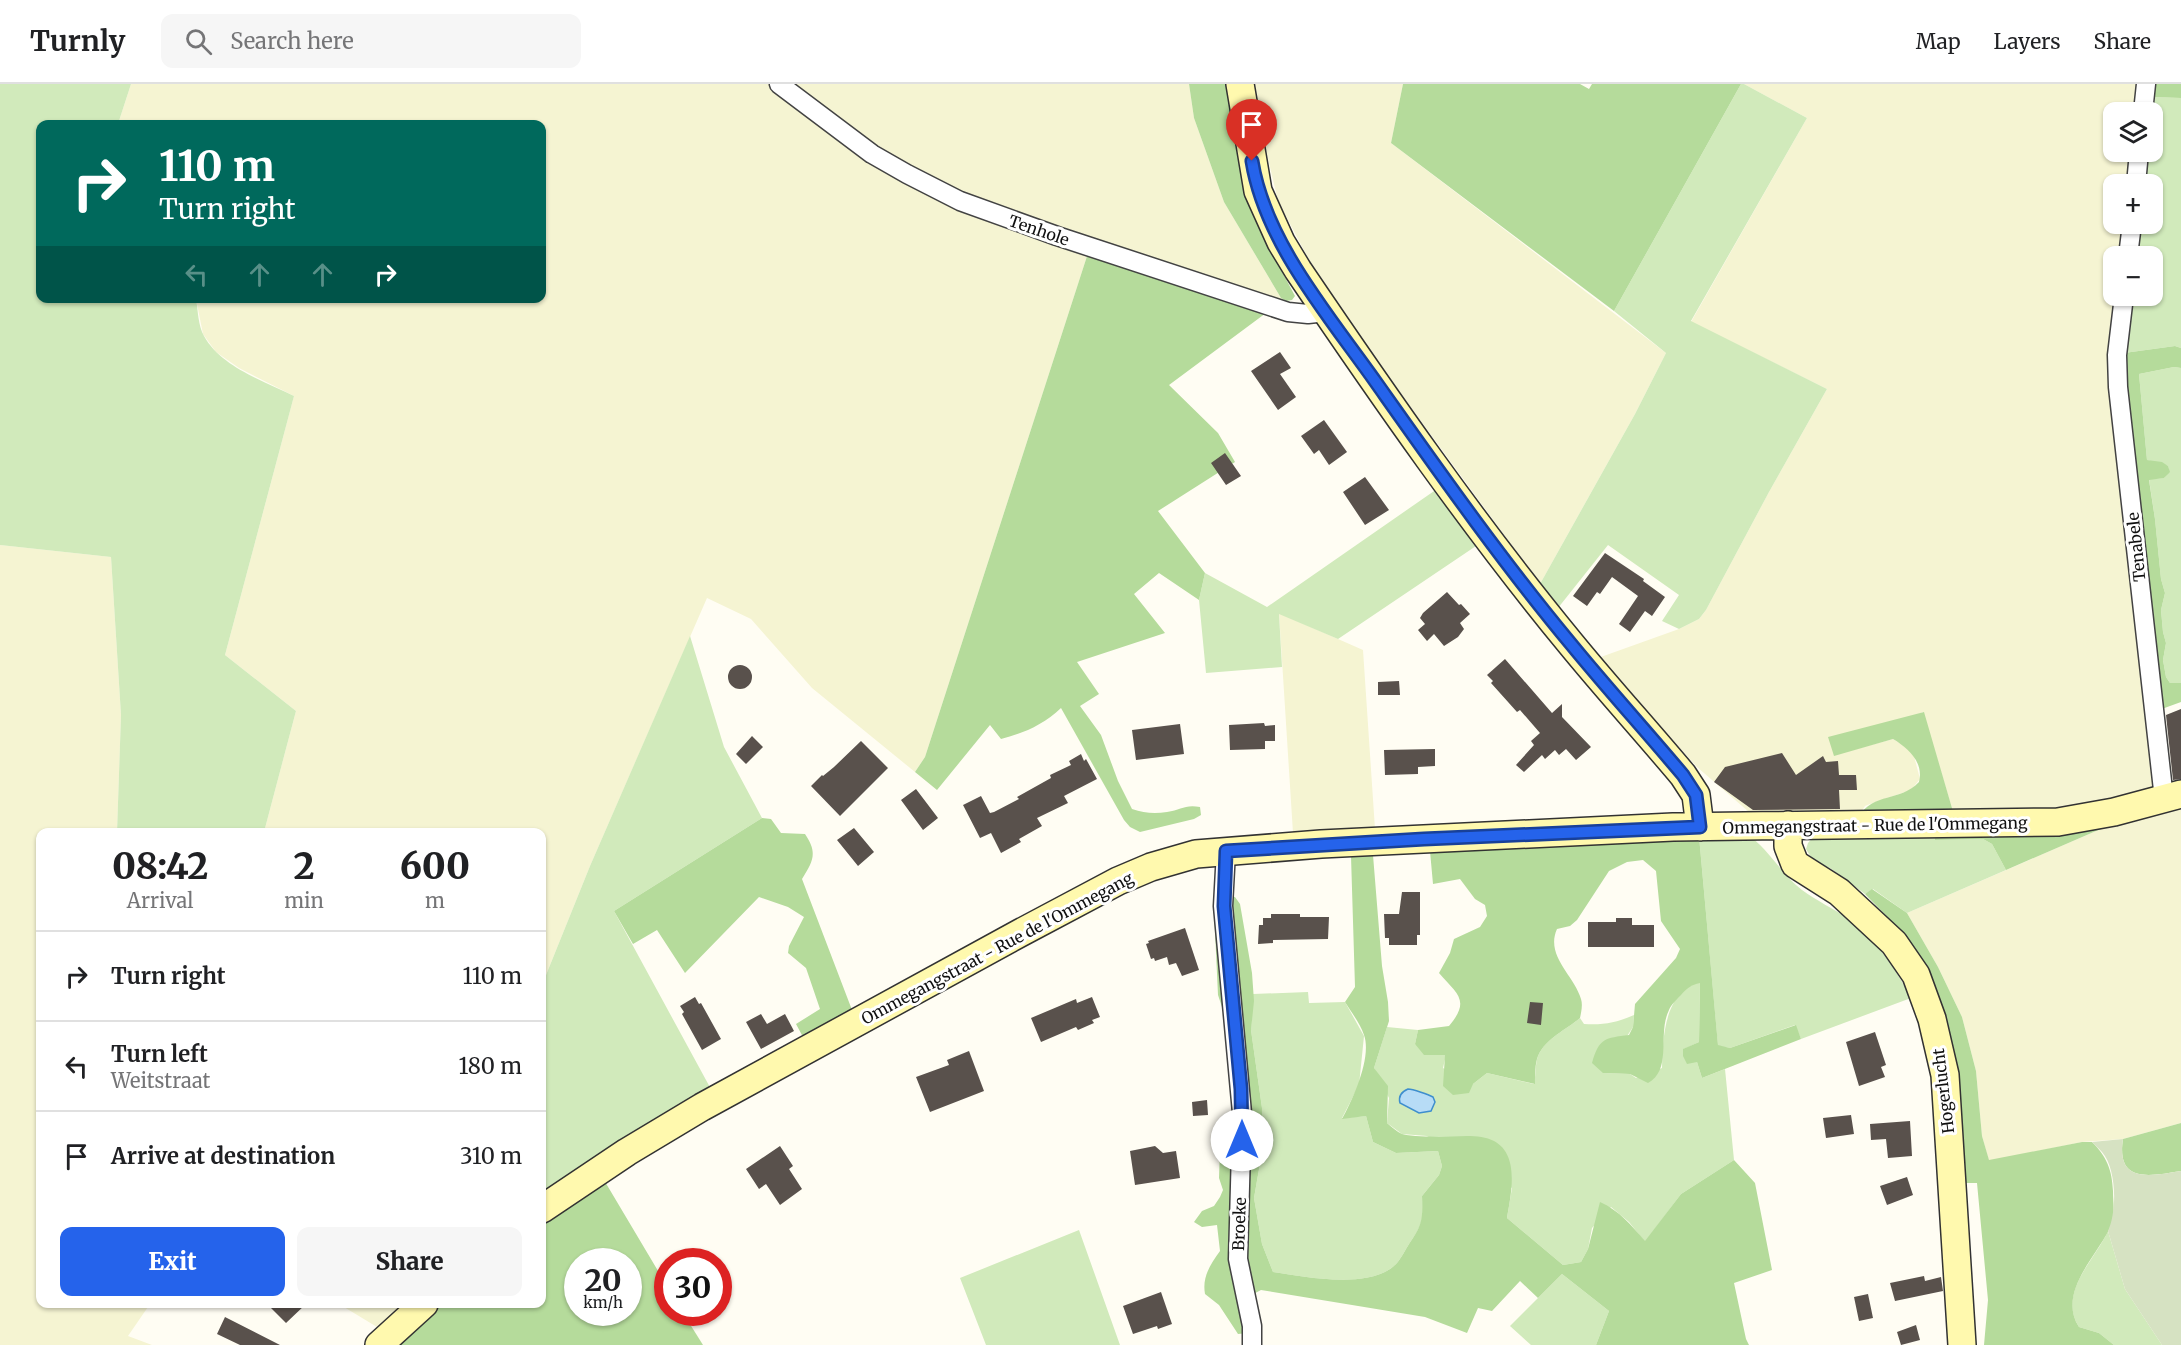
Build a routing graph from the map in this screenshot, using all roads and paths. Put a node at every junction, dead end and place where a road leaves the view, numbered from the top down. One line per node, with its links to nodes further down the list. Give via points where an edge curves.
1 (779, 84): 6 (street, Tenhole, via 872,154 960,201 1057,237 1288,312)
2 (1240, 84): 6 (main road, via 1258,191 1281,242)
3 (2146, 84): 4 (street)
4 (2144, 102)
5 (2123, 306): 7 (street, Tenabele, via 2118,387)
6 (1326, 312): 9 (main road, via 1460,500 1570,644 1683,775 1696,795)
7 (2172, 796): 8 (main road, Ommegangstraat - Rue de l'Ommegang, via 2058,822)
8 (1788, 825): 9 (main road, Ommegangstraat - Rue de l'Ommegang); 15 (main road, Hogerlucht, via 1788,846 1795,864 1839,892 1894,943 1916,975 1932,1019 1945,1075)
9 (1700, 827): 10 (main road, Ommegangstraat - Rue de l'Ommegang)
10 (1226, 851): 11 (main road, Ommegangstraat - Rue de l'Ommegang, via 1196,854 1150,867 1104,888 692,1113); 14 (street, Broeke, via 1224,906 1242,1113 1238,1259 1252,1326)
11 (546, 1206)
12 (420, 1308): 13 (main road)
13 (379, 1345)
14 (1252, 1345)
15 (1962, 1345)

